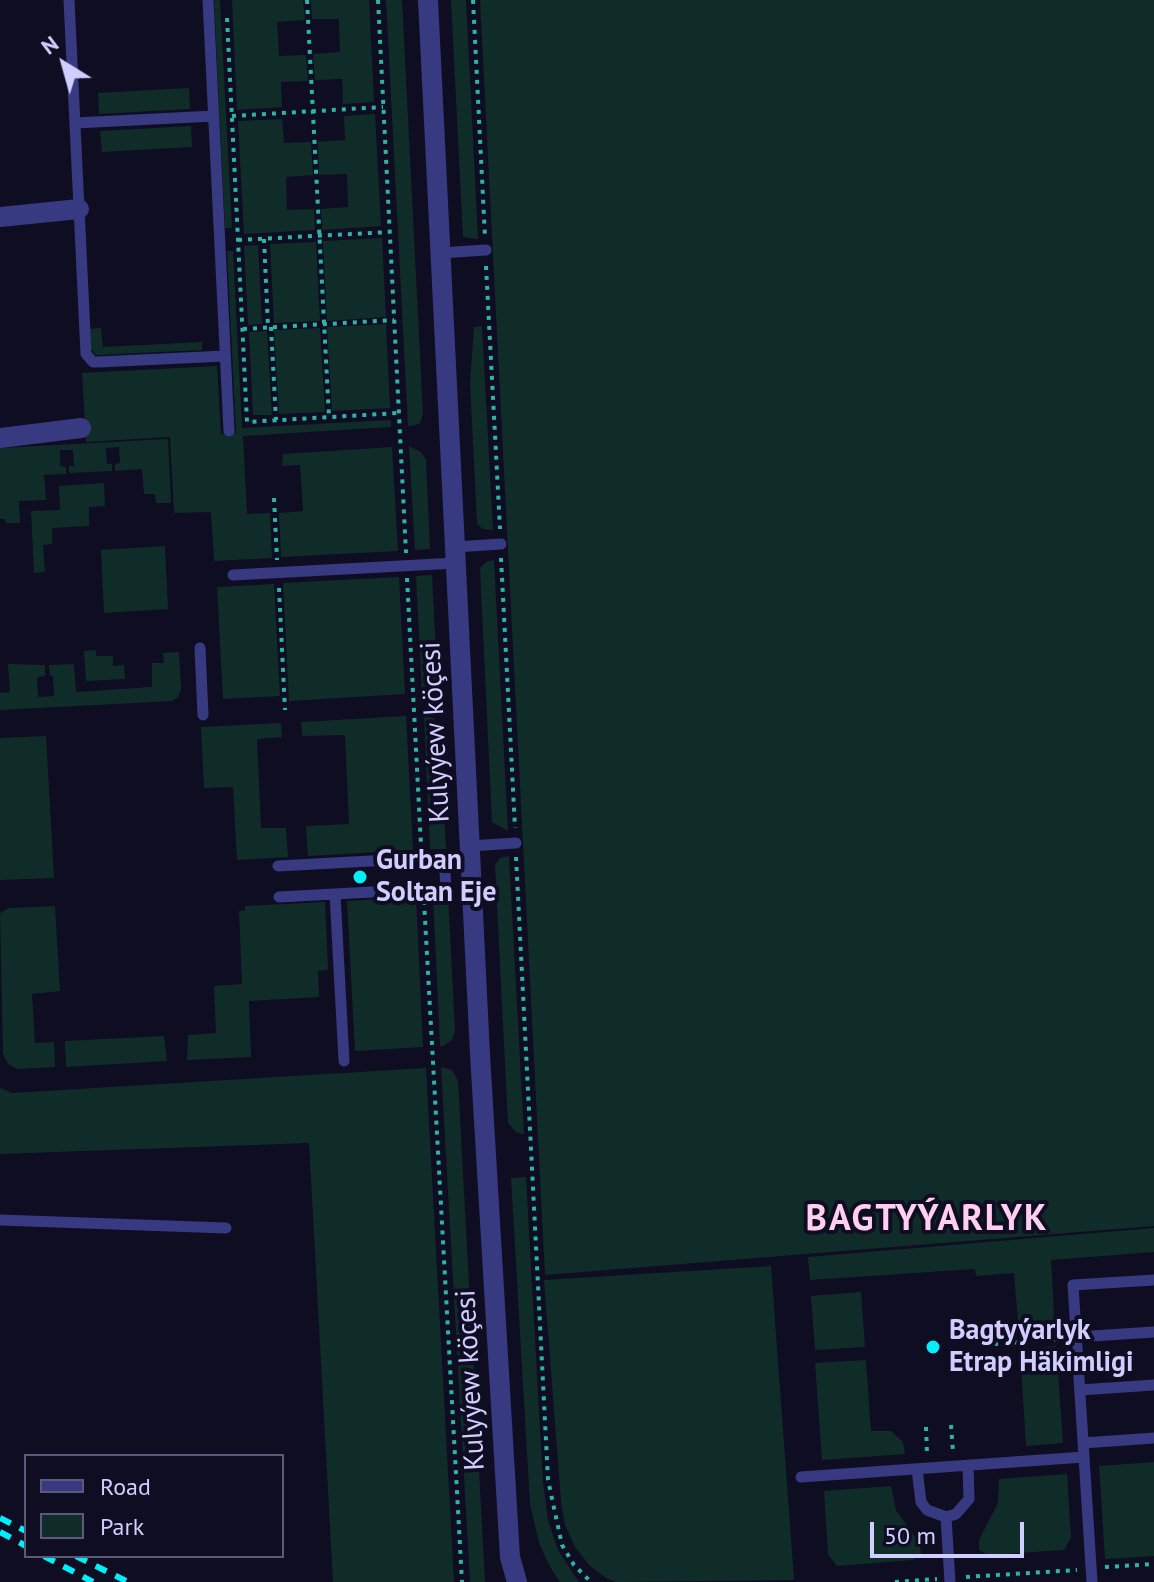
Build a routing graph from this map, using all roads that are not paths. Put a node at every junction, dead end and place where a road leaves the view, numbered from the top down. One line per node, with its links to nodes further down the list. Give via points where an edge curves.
1 (69, 0): 5 (lane)
2 (208, 0): 4 (lane)
3 (428, 0): 9 (street, Kulyýew köçesi)
4 (214, 116): 5 (lane); 10 (lane)
5 (75, 123): 6 (lane)
6 (79, 209): 7 (street); 10 (lane, via 89,359)
7 (0, 217)
8 (486, 250): 9 (lane)
9 (440, 253): 15 (street, Kulyýew köçesi)
10 (225, 356): 12 (lane)
11 (81, 428): 13 (street)
12 (229, 431)
13 (0, 438)
14 (501, 544): 15 (lane)
15 (455, 555): 16 (lane); 20 (street, Kulyýew köçesi)
16 (233, 575)
17 (200, 648): 18 (lane)
18 (203, 715)
19 (516, 843): 20 (lane)
20 (470, 846): 22 (street, Kulyýew köçesi)
21 (278, 866): 23 (lane, via 444,857)
22 (471, 871): 23 (lane); 41 (street, Kulyýew köçesi)
23 (445, 872): 24 (lane, via 446,888)
24 (335, 894): 25 (lane); 26 (lane)
25 (279, 897)
26 (344, 1061)
27 (0, 1220): 28 (lane)
28 (226, 1228)
29 (1154, 1280): 31 (lane, via 1073,1285)
30 (1154, 1332): 31 (lane)
31 (1076, 1337): 33 (lane)
32 (1154, 1385): 33 (lane)
33 (1080, 1390): 35 (lane)
34 (1154, 1438): 35 (lane)
35 (1083, 1443): 36 (lane)
36 (1084, 1457): 37 (lane); 45 (lane)
37 (968, 1465): 38 (lane); 40 (lane, via 969,1499)
38 (922, 1468): 39 (lane); 40 (lane, via 921,1502)
39 (801, 1477)
40 (946, 1517): 44 (lane)
41 (510, 1557): 42 (street); 43 (street)
42 (510, 1582)
43 (517, 1582)
44 (950, 1582)
45 (1092, 1582)

